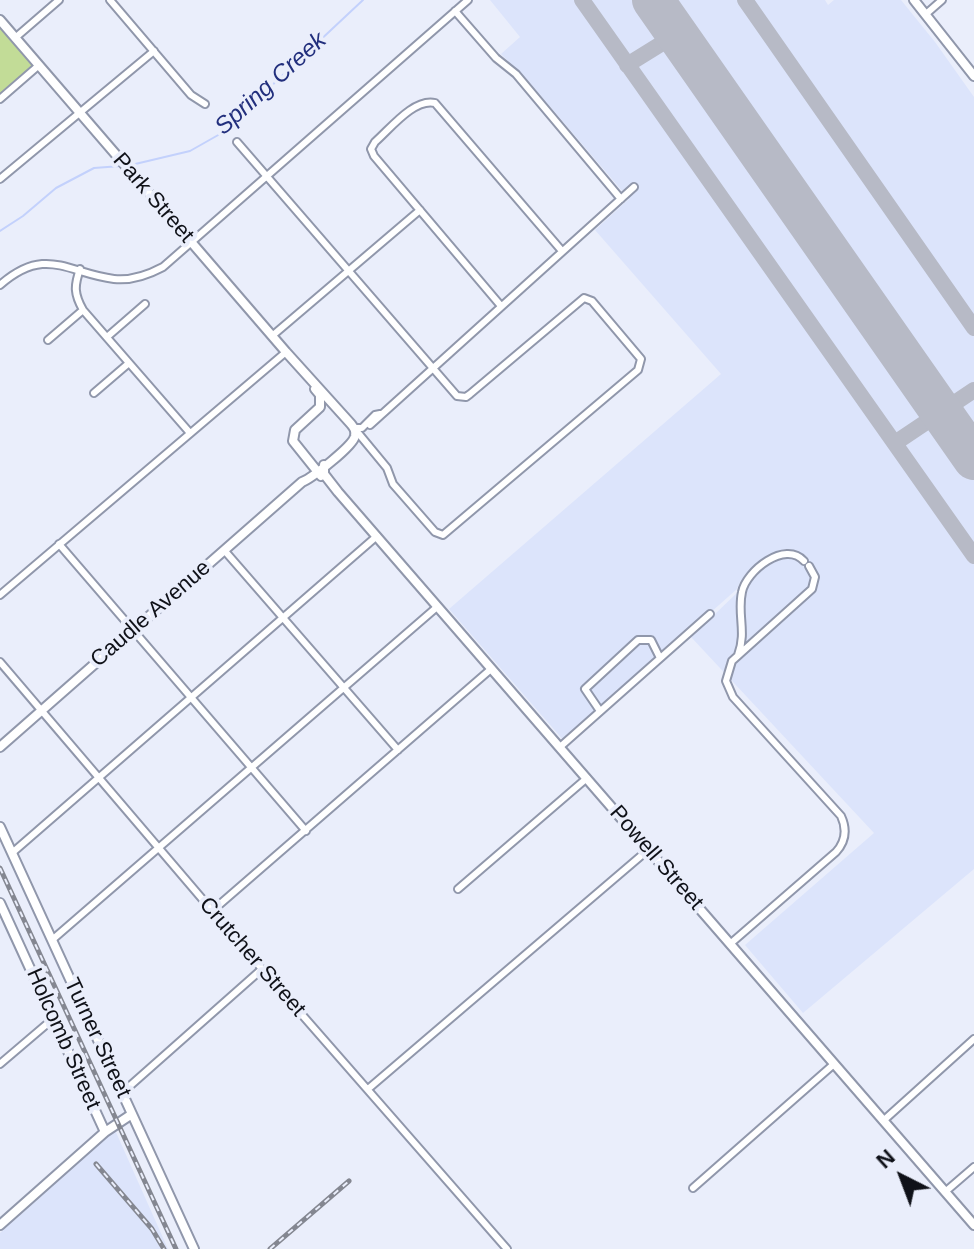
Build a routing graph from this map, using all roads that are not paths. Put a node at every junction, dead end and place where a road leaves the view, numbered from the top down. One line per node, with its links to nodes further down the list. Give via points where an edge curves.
1 (59, 0): 9 (street)
2 (110, 0): 10 (street)
3 (468, 0): 6 (street)
4 (914, 0): 7 (street)
5 (942, 0): 7 (street)
6 (455, 11): 17 (street); 20 (street, via 516,74)
7 (926, 14): 12 (street)
8 (0, 20): 9 (street, Park Street)
9 (15, 38): 11 (street, Park Street)
10 (154, 51): 14 (street); 15 (street)
11 (38, 66): 13 (street); 15 (street, Park Street)
12 (974, 76)
13 (0, 99)
14 (205, 104)
15 (79, 113): 18 (street); 22 (street, Park Street)
16 (237, 142): 17 (street)
17 (268, 178): 22 (street); 25 (street)
18 (0, 179)
19 (634, 187): 20 (street)
20 (621, 199): 23 (street)
21 (420, 210): 23 (street, via 371,149 419,104 429,101 439,106); 25 (street); 28 (street)
22 (192, 242): 24 (street, via 148,275 114,279); 30 (street, Park Street)
23 (562, 251): 28 (street)
24 (80, 269): 26 (street, via 46,263 27,267); 29 (street, via 74,289)
25 (347, 271): 30 (street); 35 (street)
26 (0, 285)
27 (145, 304): 31 (street)
28 (501, 306): 35 (street)
29 (83, 310): 31 (street); 32 (street)
30 (272, 336): 33 (street, Park Street)
31 (107, 337): 34 (street)
32 (48, 340)
33 (286, 352): 36 (street, Park Street); 40 (street)
34 (129, 363): 37 (street); 40 (street)
35 (432, 368): 41 (street); 41 (street, via 457,396 466,397 587,298 642,362 443,535 393,484 387,468)
36 (306, 375): 38 (street, Park Street); 39 (street, Park Street, via 320,395)
37 (94, 393)
38 (336, 406): 39 (street); 41 (street, Park Street)
39 (320, 407): 42 (street, via 293,435)
40 (190, 433): 46 (street)
41 (356, 434): 43 (street)
42 (310, 462): 43 (street, Powell Street); 44 (street, Caudle Avenue)
43 (320, 468): 44 (street, Caudle Avenue); 45 (street, Powell Street)
44 (302, 482): 47 (street, Caudle Avenue)
45 (377, 536): 49 (street, Powell Street); 51 (street)
46 (59, 544): 48 (street); 52 (street)
47 (224, 550): 51 (street); 52 (street, Caudle Avenue)
48 (0, 595)
49 (437, 607): 56 (street, Powell Street); 57 (street)
50 (710, 614): 54 (street)
51 (284, 618): 57 (street); 58 (street)
52 (133, 630): 58 (street); 59 (street, Caudle Avenue)
53 (738, 655): 53 (street, via 812,589 815,577 795,553 781,553 748,581 742,592); 76 (street, via 727,674 730,692 841,816 845,832 836,852)
54 (660, 658): 60 (street); 60 (street, via 651,640 638,640 585,689)
55 (0, 662): 59 (street, Crutcher Street)
56 (491, 669): 62 (street, Powell Street); 63 (street)
57 (344, 686): 63 (street); 64 (street)
58 (192, 699): 64 (street); 66 (street)
59 (41, 710): 61 (street, Caudle Avenue); 66 (street, Crutcher Street)
60 (600, 711): 62 (street)
61 (0, 747)
62 (560, 747): 65 (street, Powell Street)
63 (398, 750): 68 (street)
64 (250, 767): 68 (street); 69 (street)
65 (587, 778): 70 (street, Powell Street); 72 (street)
66 (98, 779): 69 (street, Crutcher Street); 71 (street)
67 (0, 827): 71 (street, Turner Street)
68 (306, 831): 74 (street)
69 (158, 847): 74 (street, Crutcher Street); 75 (street)
70 (649, 849): 76 (street, Powell Street); 82 (street)
71 (12, 853): 75 (street, Turner Street)
72 (458, 889)
73 (0, 903): 78 (street, Holcomb Street)
74 (212, 911): 77 (street, Crutcher Street)
75 (52, 940): 83 (street, Turner Street)
76 (730, 944): 81 (street, Powell Street)
77 (262, 969): 82 (street, Crutcher Street); 83 (street)
78 (54, 1018): 80 (street); 86 (street, Holcomb Street)
79 (974, 1039): 85 (street)
80 (0, 1064)
81 (834, 1064): 85 (street, Powell Street); 88 (street)
82 (368, 1089): 93 (street, Crutcher Street)
83 (123, 1092): 84 (street, Turner Street)
84 (132, 1114): 86 (street); 92 (street, Turner Street)
85 (883, 1121): 89 (street, Powell Street)
86 (105, 1132): 90 (street)
87 (974, 1167): 89 (street)
88 (693, 1188)
89 (945, 1192): 91 (street, Powell Street)
90 (0, 1225)
91 (974, 1225)
92 (194, 1249)
93 (507, 1249)

